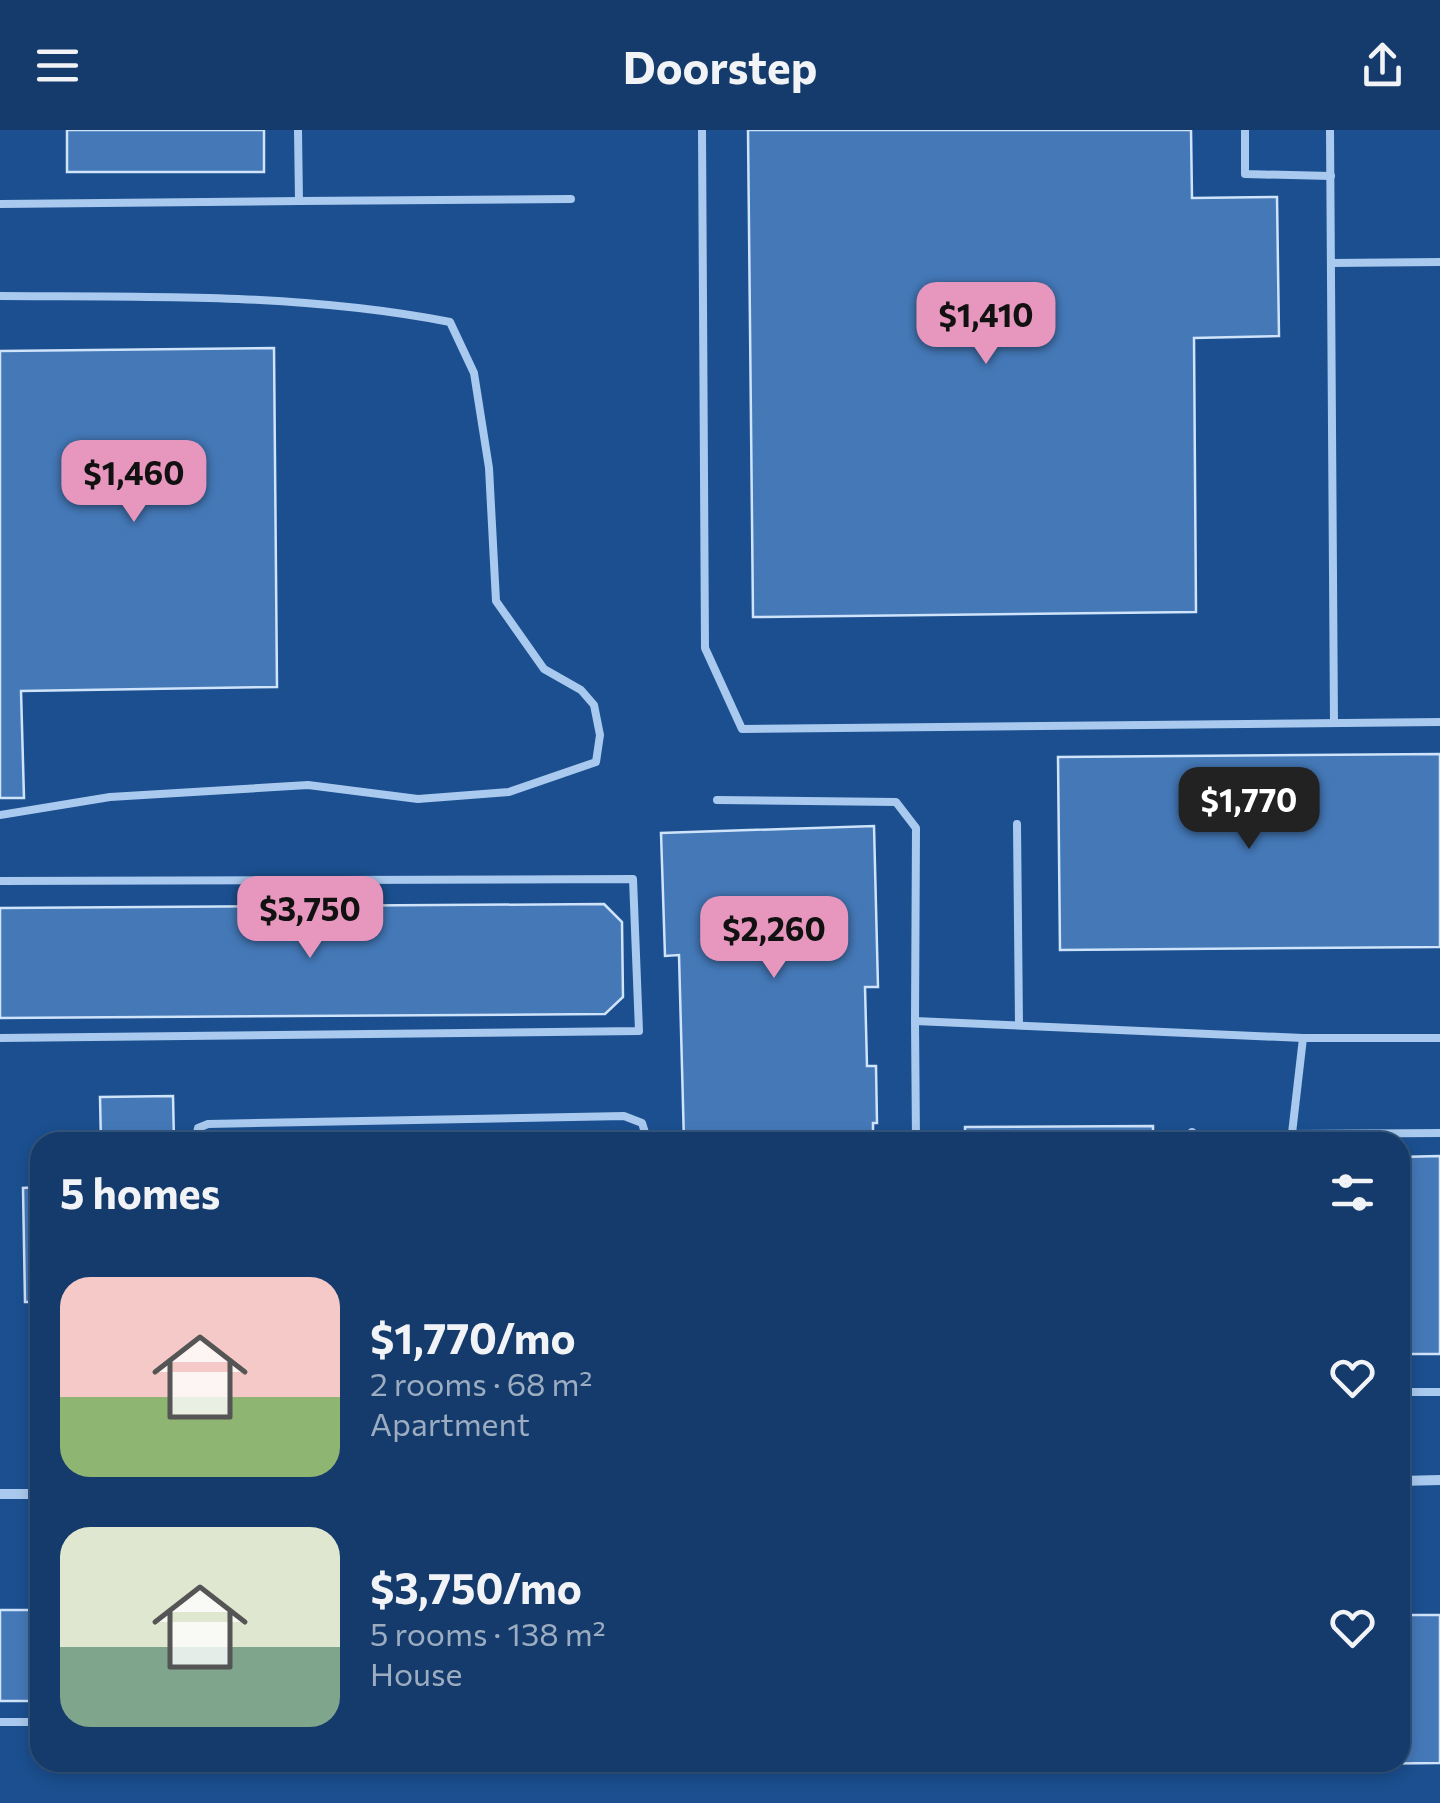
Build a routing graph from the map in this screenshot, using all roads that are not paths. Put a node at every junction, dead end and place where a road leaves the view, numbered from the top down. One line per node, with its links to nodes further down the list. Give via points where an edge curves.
1 (298, 130): 6 (lane)
2 (702, 130): 13 (lane, via 705,648 742,728)
3 (1245, 130): 5 (lane, via 1245,174)
4 (1330, 130): 5 (lane)
5 (1331, 176): 10 (lane)
6 (299, 200): 7 (lane); 8 (lane)
7 (571, 200)
8 (0, 204)
9 (1440, 262): 10 (lane)
10 (1331, 263): 13 (lane)
11 (0, 296): 15 (lane, via 207,298 384,309 450,322 474,373 490,468 496,601 544,668 594,705 600,734 596,762 509,792 418,799 308,784 110,797)
12 (1440, 722): 13 (lane)
13 (1334, 723)
14 (716, 800): 18 (lane, via 896,802 916,828)
15 (0, 815)
16 (1017, 824): 19 (lane)
17 (0, 881): 20 (lane, via 633,879 639,1031)
18 (915, 1021): 19 (lane); 25 (lane)
19 (1019, 1025): 21 (lane)
20 (0, 1038)
21 (1303, 1038): 22 (lane); 26 (lane)
22 (1440, 1038)
23 (197, 1132): 24 (lane, via 208,1124 624,1116 642,1123)
24 (645, 1132)
25 (916, 1132)
26 (1292, 1132)
27 (1440, 1133): 28 (lane)
28 (1410, 1134)
29 (1410, 1392): 30 (lane)
30 (1440, 1392)
31 (1410, 1480): 32 (street)
32 (1440, 1480)
33 (0, 1494): 34 (street)
34 (30, 1494)
35 (0, 1722): 36 (lane)
36 (30, 1722)

